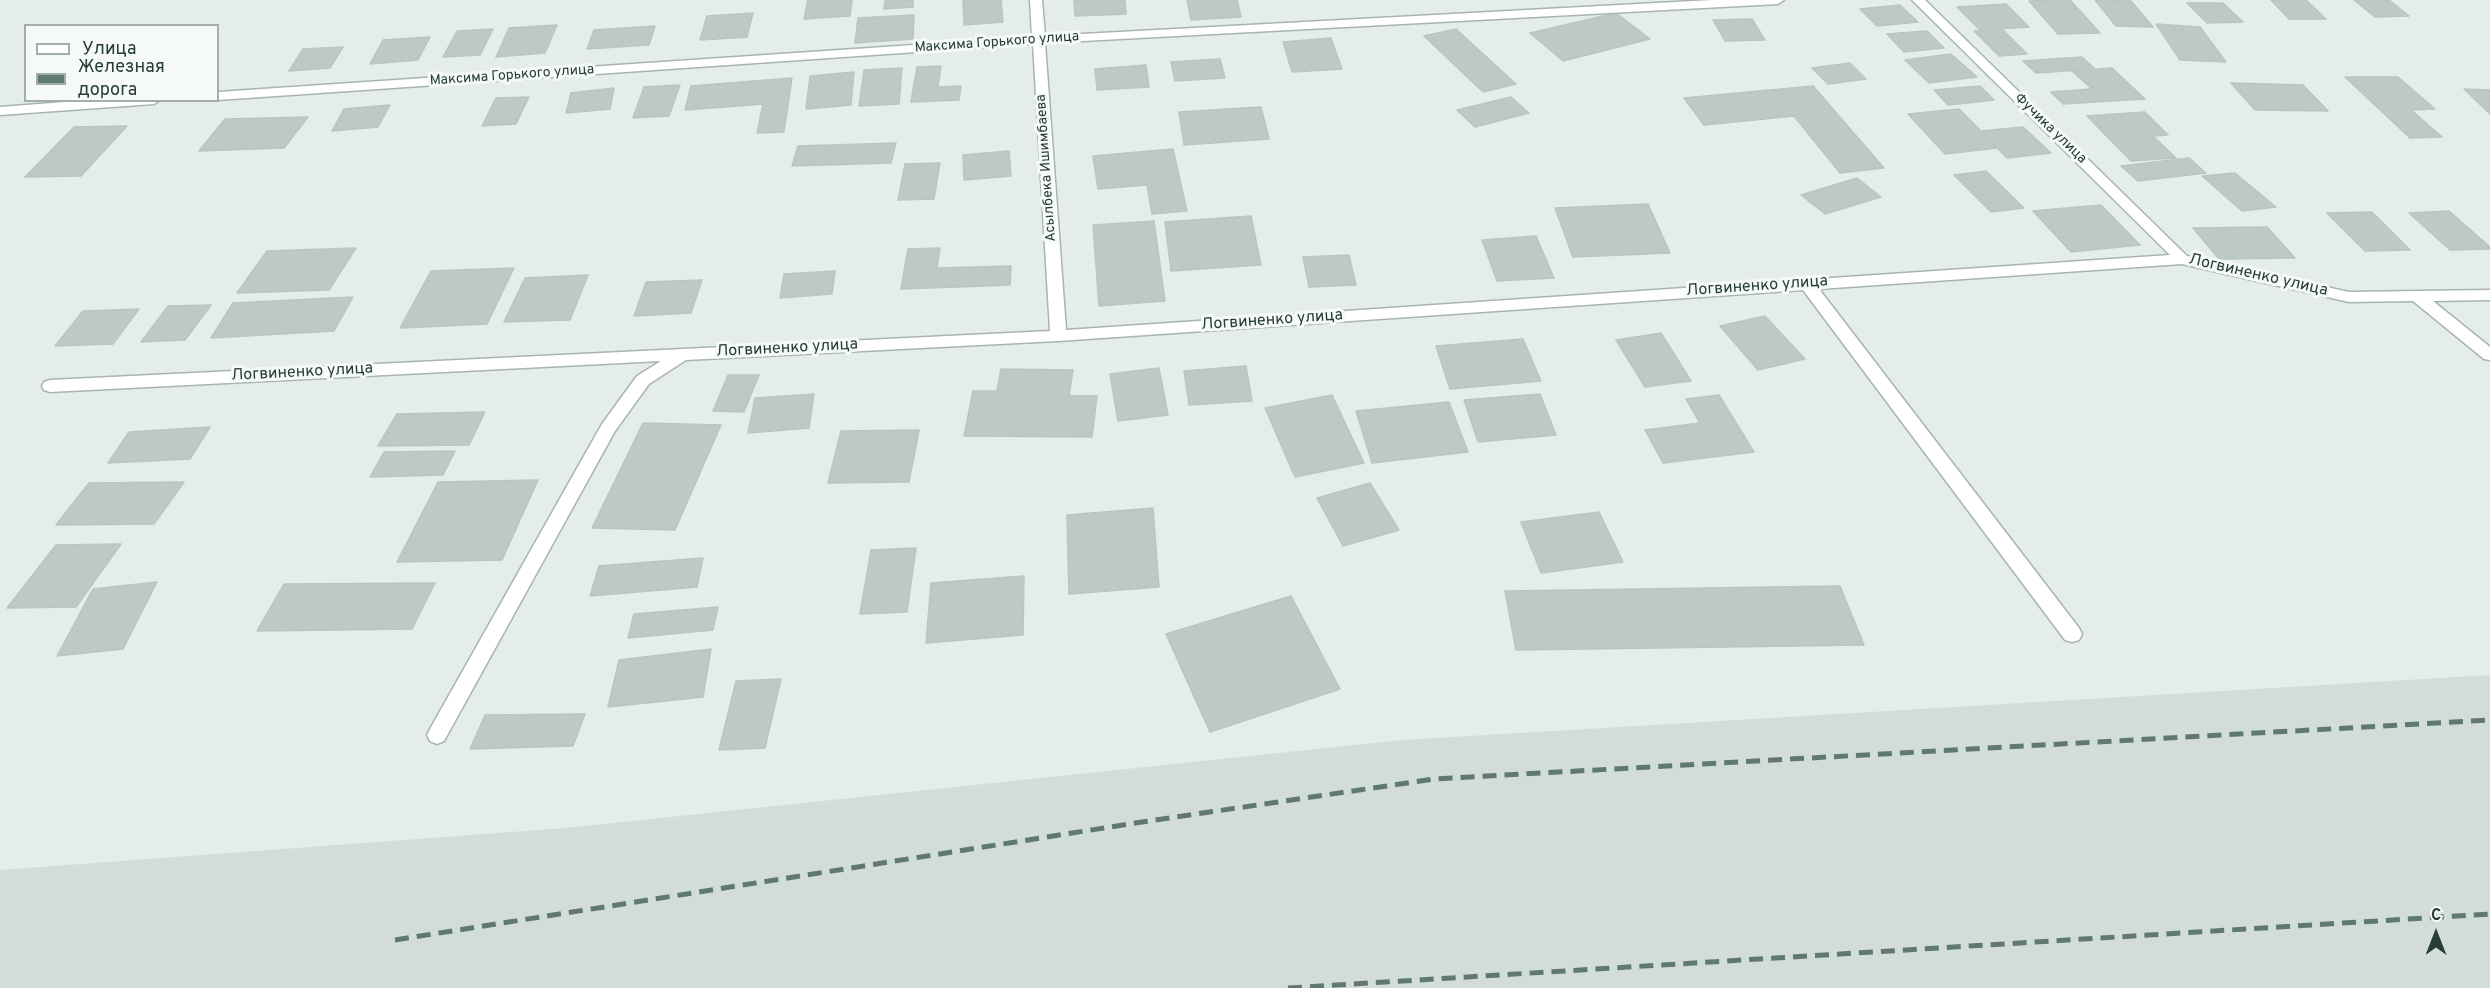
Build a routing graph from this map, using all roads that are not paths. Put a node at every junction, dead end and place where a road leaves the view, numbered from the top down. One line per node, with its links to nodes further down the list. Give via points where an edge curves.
1 (1036, 0): 4 (street, Асылбека Ишимбаева)
2 (1778, 0): 4 (street, Максима Горького улица)
3 (1918, 0): 8 (street, Фучика улица)
4 (1039, 40): 5 (street, Максима Горького улица); 12 (street, Асылбека Ишимбаева)
5 (219, 96)
6 (126, 102): 7 (street)
7 (0, 111)
8 (2182, 259): 9 (street, Логвиненко улица); 11 (street, Логвиненко улица, via 2349,297)
9 (1807, 284): 12 (street, Логвиненко улица); 16 (street)
10 (2490, 295): 11 (street, Логвиненко улица)
11 (2417, 296): 14 (street)
12 (1058, 336): 13 (street, Логвиненко улица)
13 (684, 354): 15 (street, Логвиненко улица); 17 (street, via 643,380 608,428)
14 (2490, 355)
15 (50, 386)
16 (2072, 634)
17 (437, 735)

